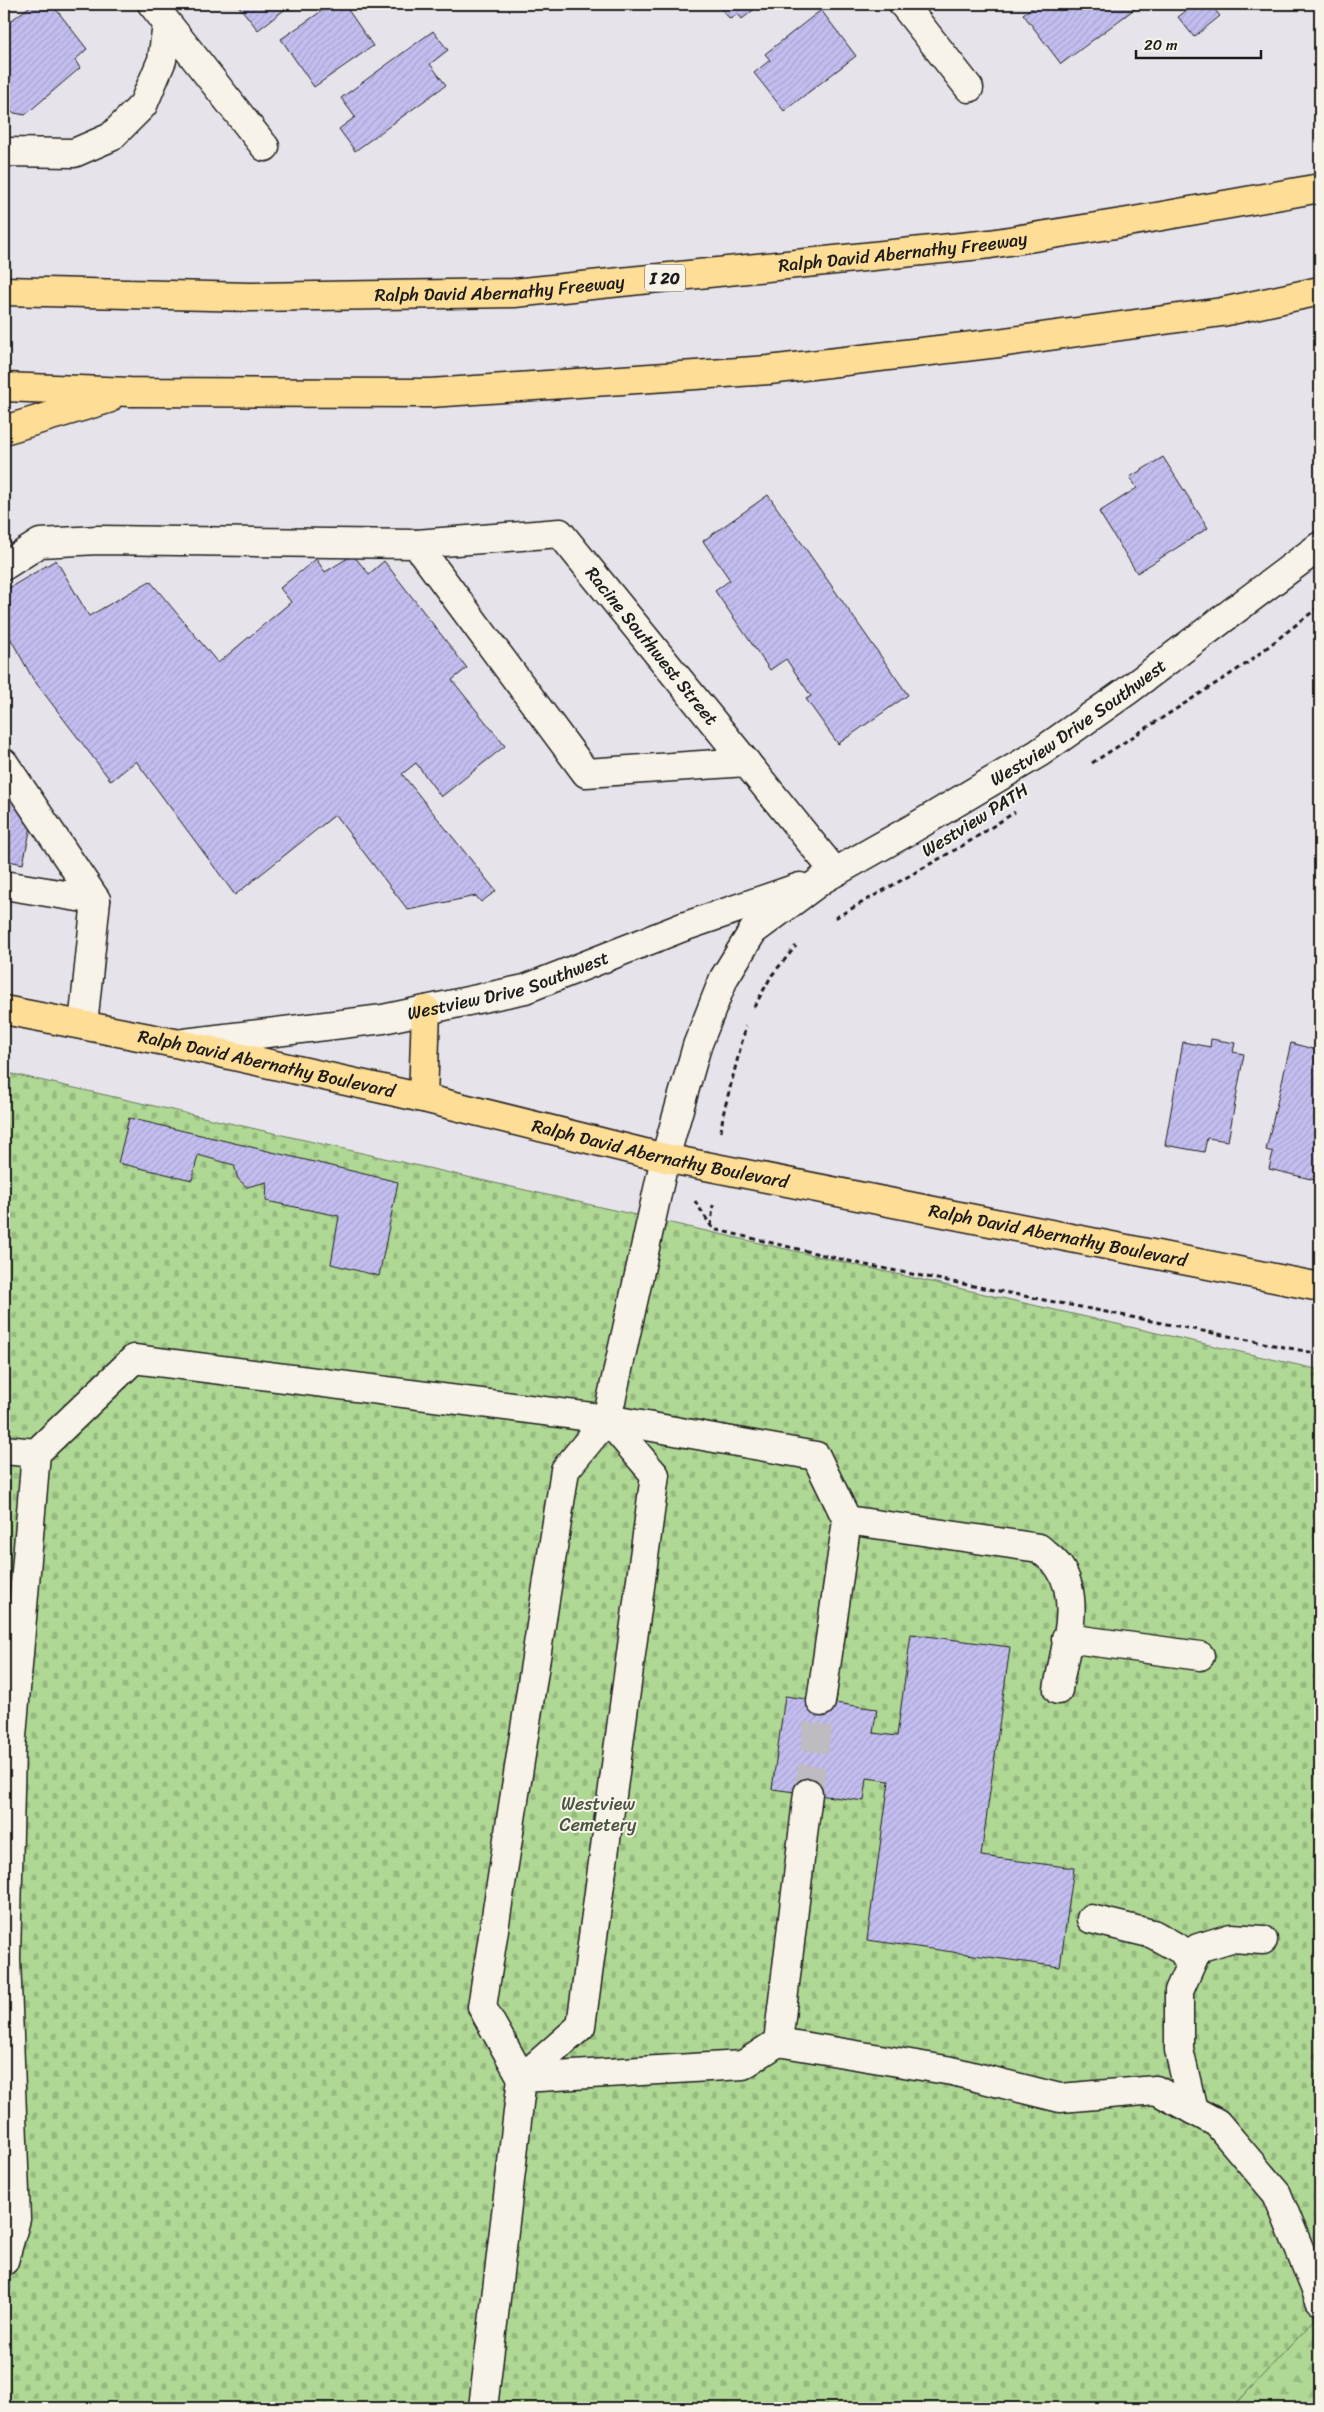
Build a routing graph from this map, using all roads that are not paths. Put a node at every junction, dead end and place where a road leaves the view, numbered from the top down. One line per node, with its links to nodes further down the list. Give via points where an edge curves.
1 (903, 4): 3 (street)
2 (160, 14): 4 (street); 5 (street, via 162,60 143,105 111,137 74,153)
3 (969, 88)
4 (265, 146)
5 (4, 152)
6 (1320, 188): 7 (main road, Ralph David Abernathy Freeway / I 20, via 990,244 514,293 251,297)
7 (4, 291)
8 (1320, 291): 10 (main road, via 1222,312 769,370 430,393)
9 (4, 388): 10 (main road)
10 (130, 392): 11 (main road)
11 (4, 430)
12 (416, 544): 14 (street, via 98,540 40,543); 15 (street, Racine Southwest Street, via 560,533); 15 (street, via 586,773)
13 (1320, 546): 17 (street, Westview Drive Southwest, via 1039,753)
14 (4, 566)
15 (746, 762): 17 (street, Racine Southwest Street)
16 (4, 763): 19 (street)
17 (829, 875): 21 (street, Westview Drive Southwest, via 683,927 525,989); 25 (street, Westview Drive Southwest, via 754,931 724,978 696,1046)
18 (4, 885): 19 (street)
19 (96, 900): 22 (street)
20 (4, 1010): 22 (main road, Ralph David Abernathy Boulevard)
21 (426, 1010): 23 (street, Westview Drive Southwest, via 383,1019); 24 (main road)
22 (83, 1025): 23 (main road, Ralph David Abernathy Boulevard)
23 (180, 1044): 24 (main road, Ralph David Abernathy Boulevard)
24 (423, 1098): 25 (main road, Ralph David Abernathy Boulevard)
25 (665, 1158): 26 (main road, Ralph David Abernathy Boulevard); 27 (street, Westview Drive Southwest)
26 (1320, 1287)
27 (607, 1419): 29 (street, via 134,1359); 30 (street, via 816,1456); 40 (street, via 565,1470 482,2007); 40 (street, via 655,1476 581,2026)
28 (4, 1450): 29 (street)
29 (36, 1453): 42 (street, via 11,1748 6,1958 16,2219)
30 (847, 1520): 31 (street, via 1039,1548 1059,1568 1070,1596); 34 (street)
31 (1066, 1638): 32 (street); 33 (street)
32 (1200, 1656)
33 (1058, 1690)
34 (821, 1702)
35 (808, 1794): 39 (street)
36 (1091, 1919): 38 (street, via 1153,1934 1183,1951)
37 (1264, 1940): 38 (street, via 1231,1938 1198,1948)
38 (1190, 1965): 41 (street, via 1178,1991 1178,2050)
39 (778, 2042): 40 (street, via 743,2065); 41 (street, via 952,2070 1060,2098 1156,2090)
40 (522, 2078): 44 (street)
41 (1193, 2110): 43 (street, via 1218,2123 1277,2194)
42 (4, 2261)
43 (1320, 2300)
44 (483, 2408)

